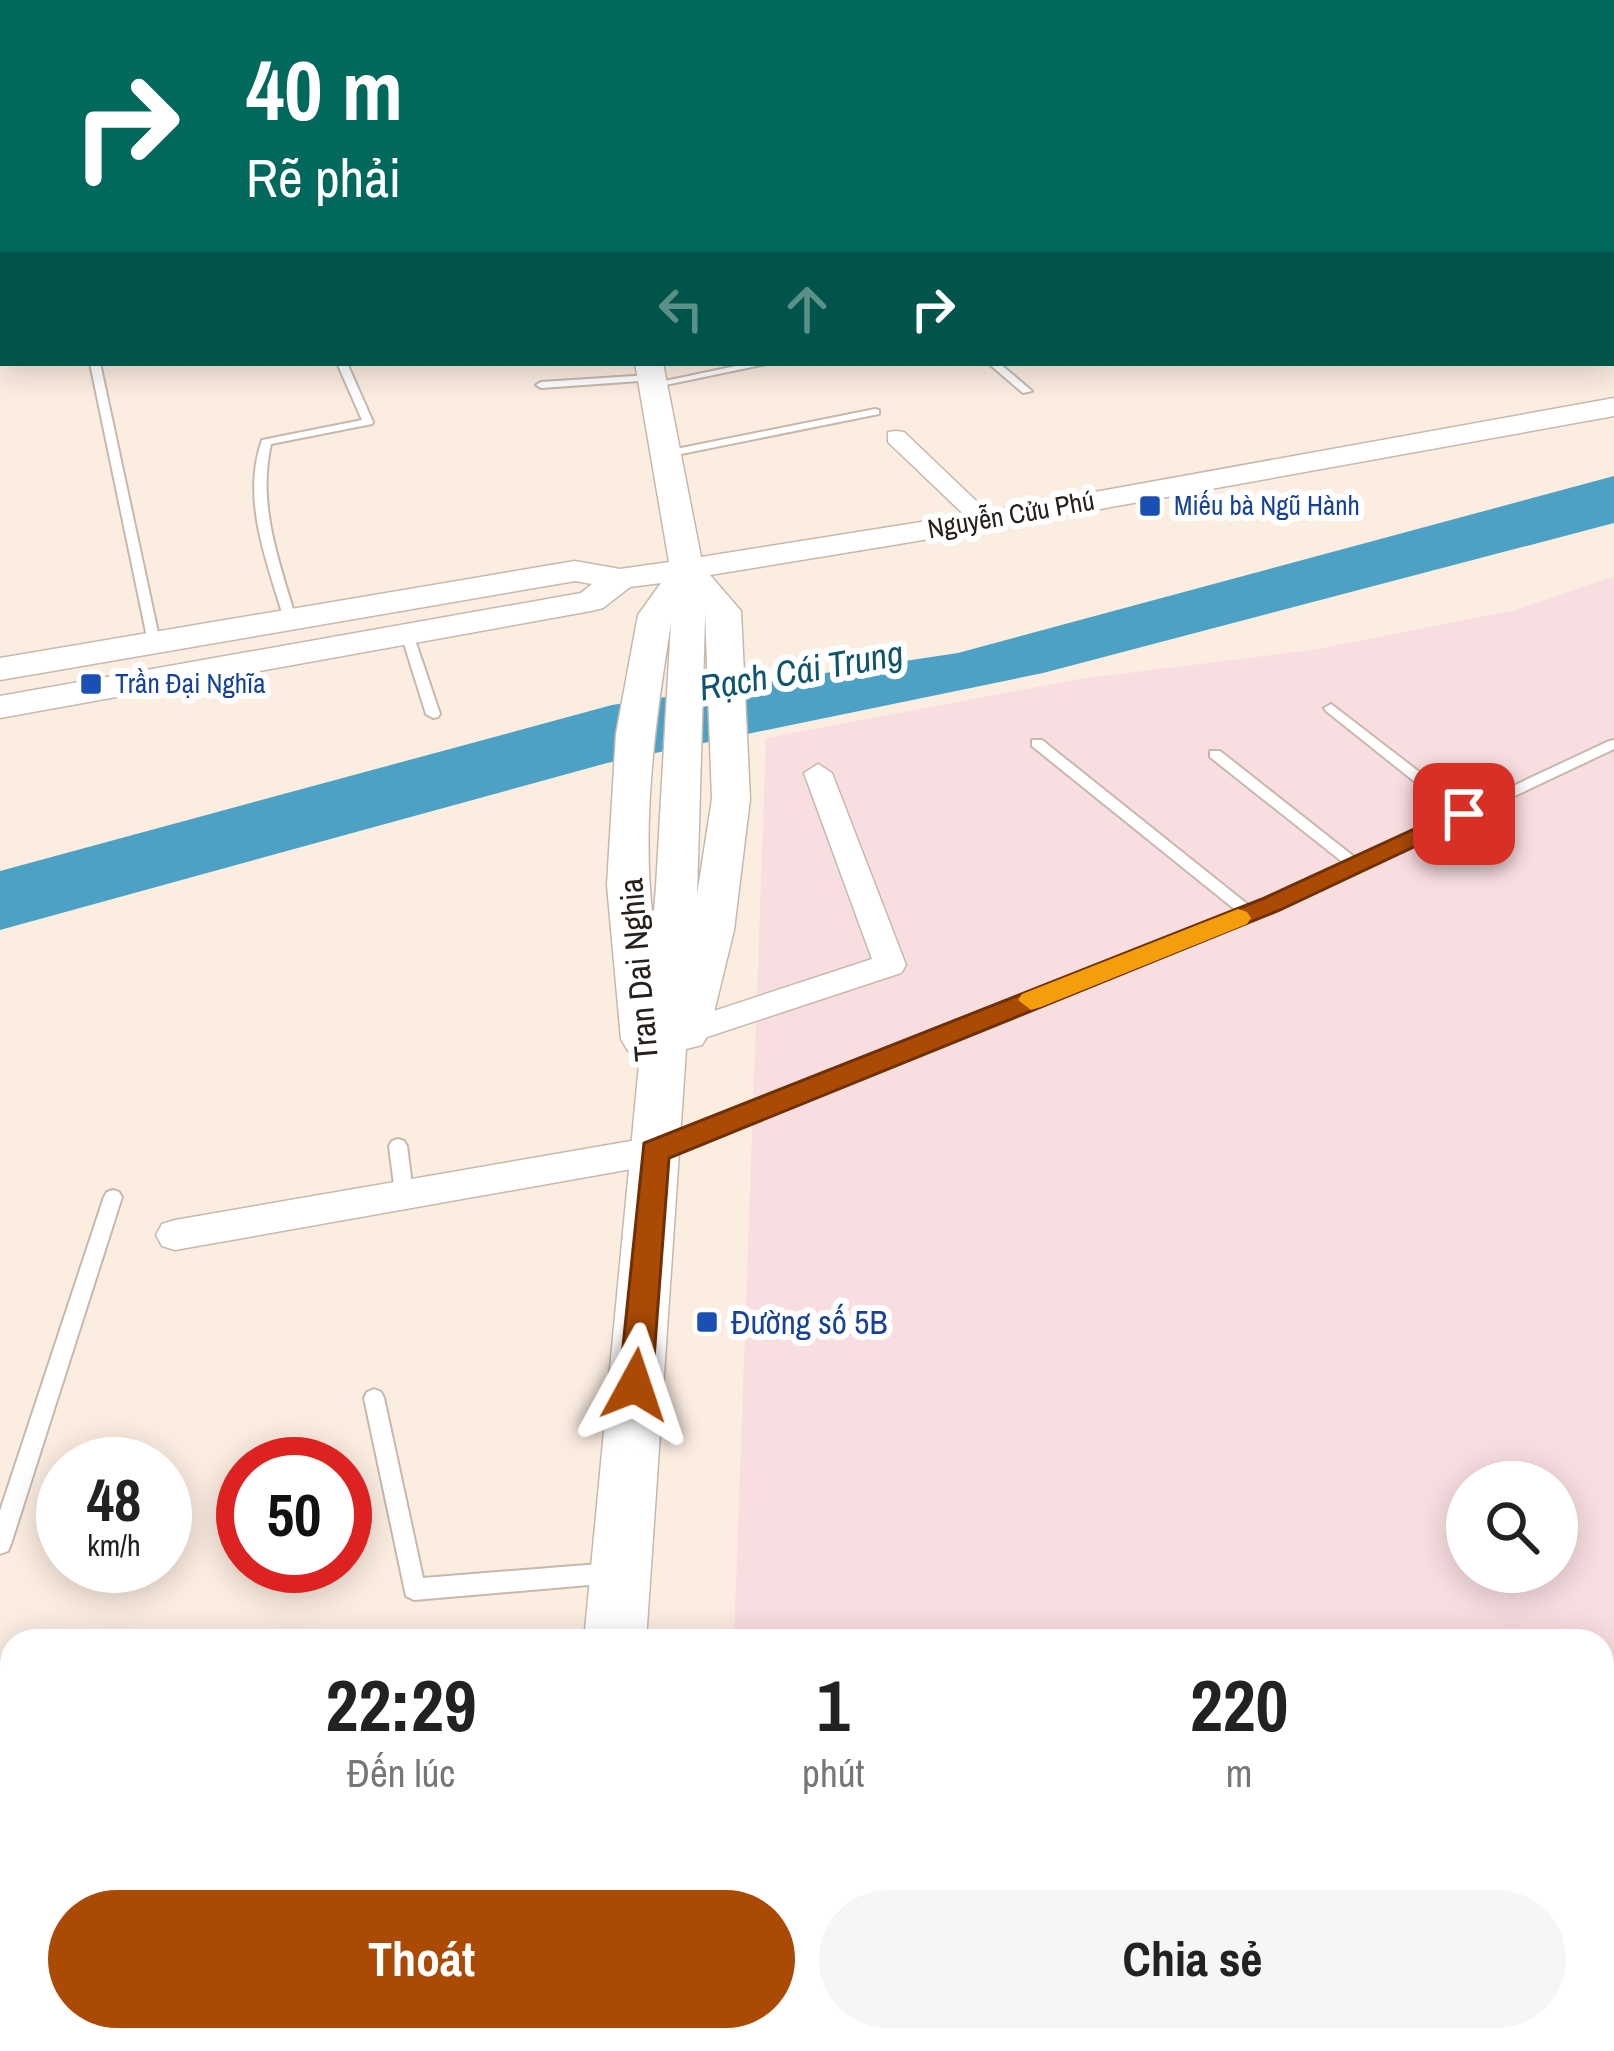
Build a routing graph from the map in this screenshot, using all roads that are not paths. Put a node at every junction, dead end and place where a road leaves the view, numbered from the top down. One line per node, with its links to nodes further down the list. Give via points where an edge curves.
1 (96, 366): 20 (lane)
2 (343, 366): 18 (lane, via 368,422 266,442 260,461 263,518)
3 (737, 366): 5 (lane)
4 (997, 366): 7 (lane)
5 (650, 375): 6 (lane); 11 (main road)
6 (541, 385)
7 (1027, 391)
8 (1614, 407): 12 (main road, Nguyễn Cửu Phú)
9 (875, 412): 11 (lane)
10 (896, 437): 12 (street)
11 (666, 454): 14 (main road)
12 (984, 521): 13 (main road, Nguyễn Cửu Phú)
13 (756, 558): 14 (main road, Nguyễn Cửu Phú); 16 (main road, via 728,576)
14 (687, 569): 15 (main road, Nguyễn Cửu Phú); 16 (main road); 17 (main road); 34 (main road, Tran Dai Nghia, via 677,887)
15 (620, 579): 17 (main road, via 648,590); 18 (main road, Nguyễn Cửu Phú, via 575,571); 19 (main road, Nguyễn Cửu Phú, via 591,601)
16 (724, 611): 32 (main road, via 731,799 713,930)
17 (655, 615): 34 (main road, Tran Dai Nghia, via 628,885)
18 (290, 620): 20 (main road, Nguyễn Cửu Phú)
19 (407, 634): 22 (main road, Nguyễn Cửu Phú); 24 (lane)
20 (154, 642): 21 (main road, Nguyễn Cửu Phú)
21 (0, 669)
22 (0, 707)
23 (1330, 708): 29 (lane)
24 (433, 714)
25 (1037, 743): 31 (lane)
26 (1614, 743): 29 (lane)
27 (1215, 754): 30 (lane)
28 (818, 773): 32 (street, via 890,965)
29 (1464, 814): 30 (lane)
30 (1356, 865): 31 (lane)
31 (1249, 913): 34 (lane)
32 (686, 1032): 34 (main road)
33 (398, 1145): 35 (lane)
34 (655, 1151): 35 (street); 40 (main road, Tran Dai Nghia)
35 (404, 1193): 37 (street)
36 (113, 1197): 39 (lane)
37 (175, 1235)
38 (374, 1398): 40 (lane, via 414,1589)
39 (0, 1544)
40 (619, 1573): 41 (main road, Tran Dai Nghia)
41 (616, 1629)

